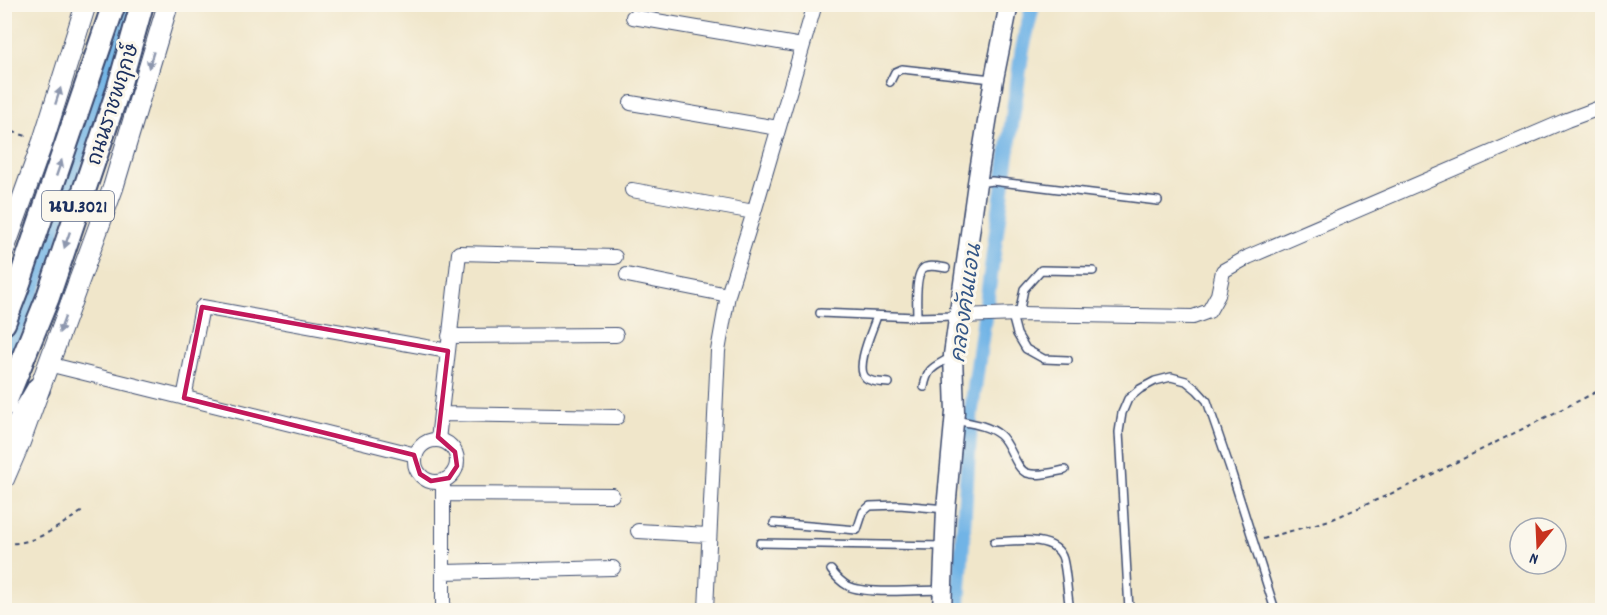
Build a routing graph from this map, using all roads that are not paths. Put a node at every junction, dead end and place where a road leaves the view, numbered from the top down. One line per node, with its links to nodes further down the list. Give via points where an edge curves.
1 (86, 4): 18 (main road, one-way to 1, via 44,141)
2 (114, 4): 29 (main road, ถนนราชพฤกษ์ / นบ.3021, one-way to 2)
3 (142, 4): 40 (main road, ถนนราชพฤกษ์ / นบ.3021, one-way to 40, via 118,90 48,297)
4 (168, 4): 35 (main road, one-way to 35, via 112,188)
5 (815, 4): 8 (street)
6 (1009, 4): 9 (street)
7 (633, 17): 8 (street)
8 (802, 46): 13 (street)
9 (994, 79): 10 (lane, via 902,69 895,72); 14 (street)
10 (890, 82)
11 (631, 103): 13 (street)
12 (1602, 107): 25 (street, via 1248,257 1223,271 1218,295 1209,311 1193,317)
13 (778, 128): 17 (street)
14 (985, 182): 16 (lane); 27 (street)
15 (632, 190): 17 (street)
16 (1158, 201)
17 (754, 212): 23 (street)
18 (4, 250)
19 (615, 257): 31 (street, via 459,253)
20 (946, 268): 28 (lane, via 930,266 921,270)
21 (1093, 271): 25 (lane, via 1041,270 1024,289)
22 (627, 275): 23 (street)
23 (728, 295): 54 (street, via 718,351)
24 (820, 313): 26 (lane)
25 (1012, 315): 27 (street); 34 (lane, via 1026,349 1044,359)
26 (877, 316): 28 (lane); 36 (lane, via 861,367 872,381)
27 (959, 316): 28 (lane); 33 (street)
28 (917, 317)
29 (4, 323)
30 (616, 335): 31 (street)
31 (449, 336): 32 (street)
32 (448, 351): 39 (street, via 202,307); 41 (street)
33 (953, 355): 37 (lane, via 932,368); 43 (street)
34 (1068, 360)
35 (48, 364): 38 (main road); 39 (street)
36 (889, 383)
37 (924, 387)
38 (38, 388): 45 (main road); 48 (main road)
39 (184, 398): 46 (street)
40 (4, 405)
41 (441, 414): 42 (street); 44 (street)
42 (617, 417)
43 (960, 421): 47 (lane, via 999,434 1021,470 1028,474); 51 (street)
44 (438, 440): 46 (street, via 424,444); 49 (street, via 451,446 457,459 457,466)
45 (4, 447)
46 (416, 455): 49 (street, via 417,469 425,479)
47 (1065, 470)
48 (4, 479)
49 (443, 488): 50 (street); 60 (street)
50 (612, 495)
51 (946, 509): 52 (lane, via 870,506 863,512 857,530); 57 (street)
52 (774, 523)
53 (638, 531): 54 (street)
54 (708, 535): 63 (street)
55 (994, 542): 65 (lane, via 1043,542 1056,549 1062,556)
56 (760, 543): 57 (lane)
57 (944, 546): 61 (street)
58 (613, 568): 60 (street)
59 (831, 570): 61 (lane, via 854,588)
60 (443, 572): 62 (street)
61 (942, 590): 64 (street)
62 (443, 610)
63 (706, 610)
64 (942, 610)
65 (1070, 610)
66 (1129, 610): 67 (lane, via 1119,432 1122,412 1128,399 1140,389 1170,377 1186,381 1207,401)
67 (1275, 610)

